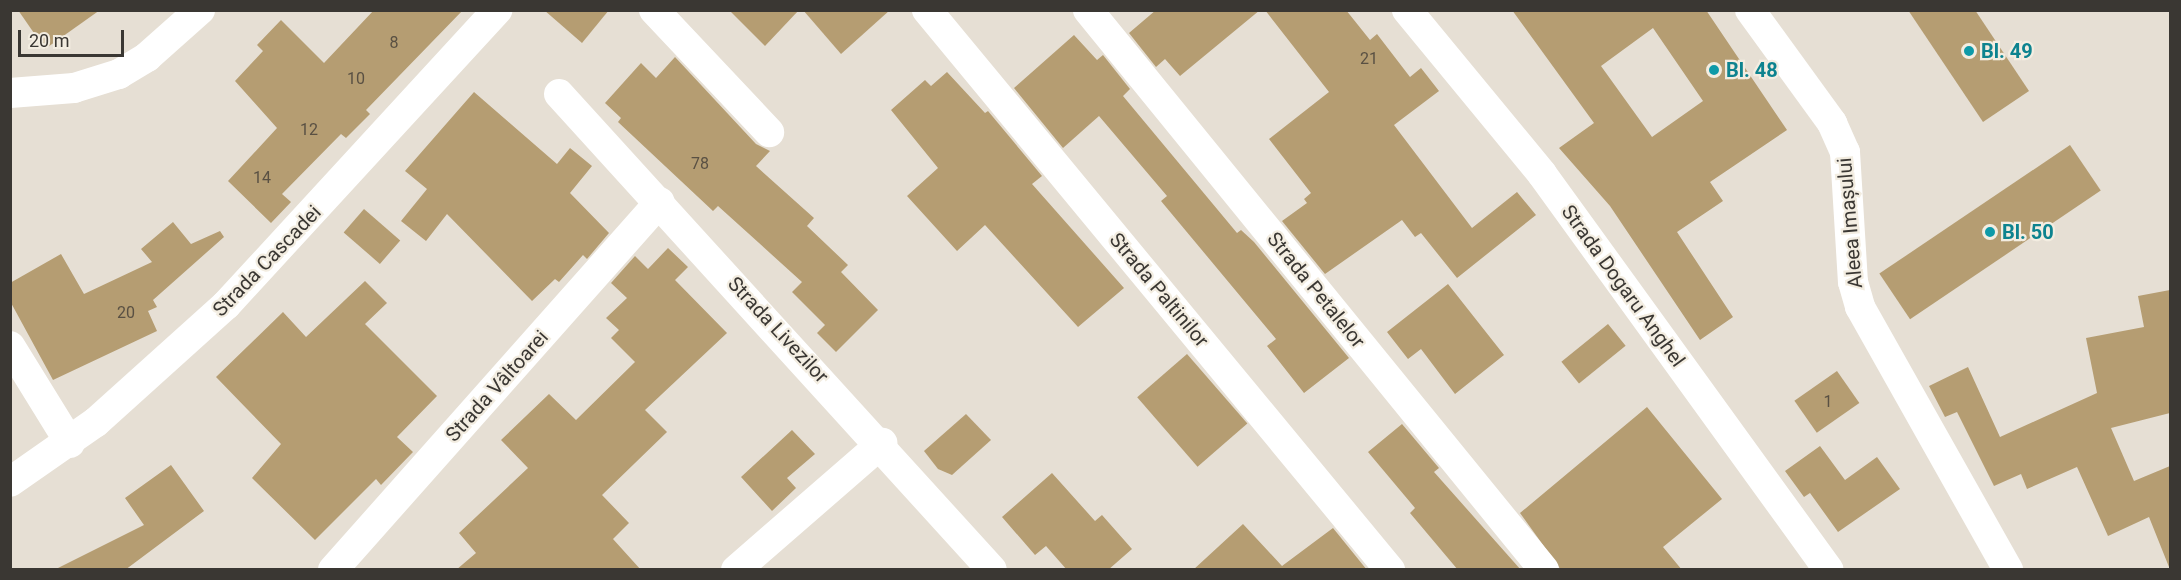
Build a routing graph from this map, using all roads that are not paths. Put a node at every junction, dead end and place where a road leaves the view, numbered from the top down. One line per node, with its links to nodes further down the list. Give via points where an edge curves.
1 (200, 10): 8 (street, via 147,57 119,74 74,88)
2 (497, 10): 13 (street, Strada Cascadei, via 226,305)
3 (654, 10): 10 (street)
4 (927, 10): 19 (street, Strada Paltinilor)
5 (1088, 10): 20 (street, Strada Petalelor)
6 (1407, 10): 21 (street, Strada Dogaru Anghel, via 1542,174)
7 (1750, 10): 22 (street, Aleea Imașului, via 1832,123 1845,152 1853,282 1860,308)
8 (10, 93)
9 (560, 94): 11 (street, Strada Livezilor)
10 (769, 132)
11 (660, 202): 14 (street, Strada Livezilor); 16 (street, Strada Vâltoarei)
12 (10, 346): 13 (street)
13 (70, 442): 15 (street, Strada Cascadei)
14 (882, 444): 17 (street); 18 (street, Strada Livezilor)
15 (10, 482)
16 (333, 570)
17 (736, 570)
18 (992, 570)
19 (1390, 570)
20 (1544, 570)
21 (1829, 570)
22 (2008, 570)

